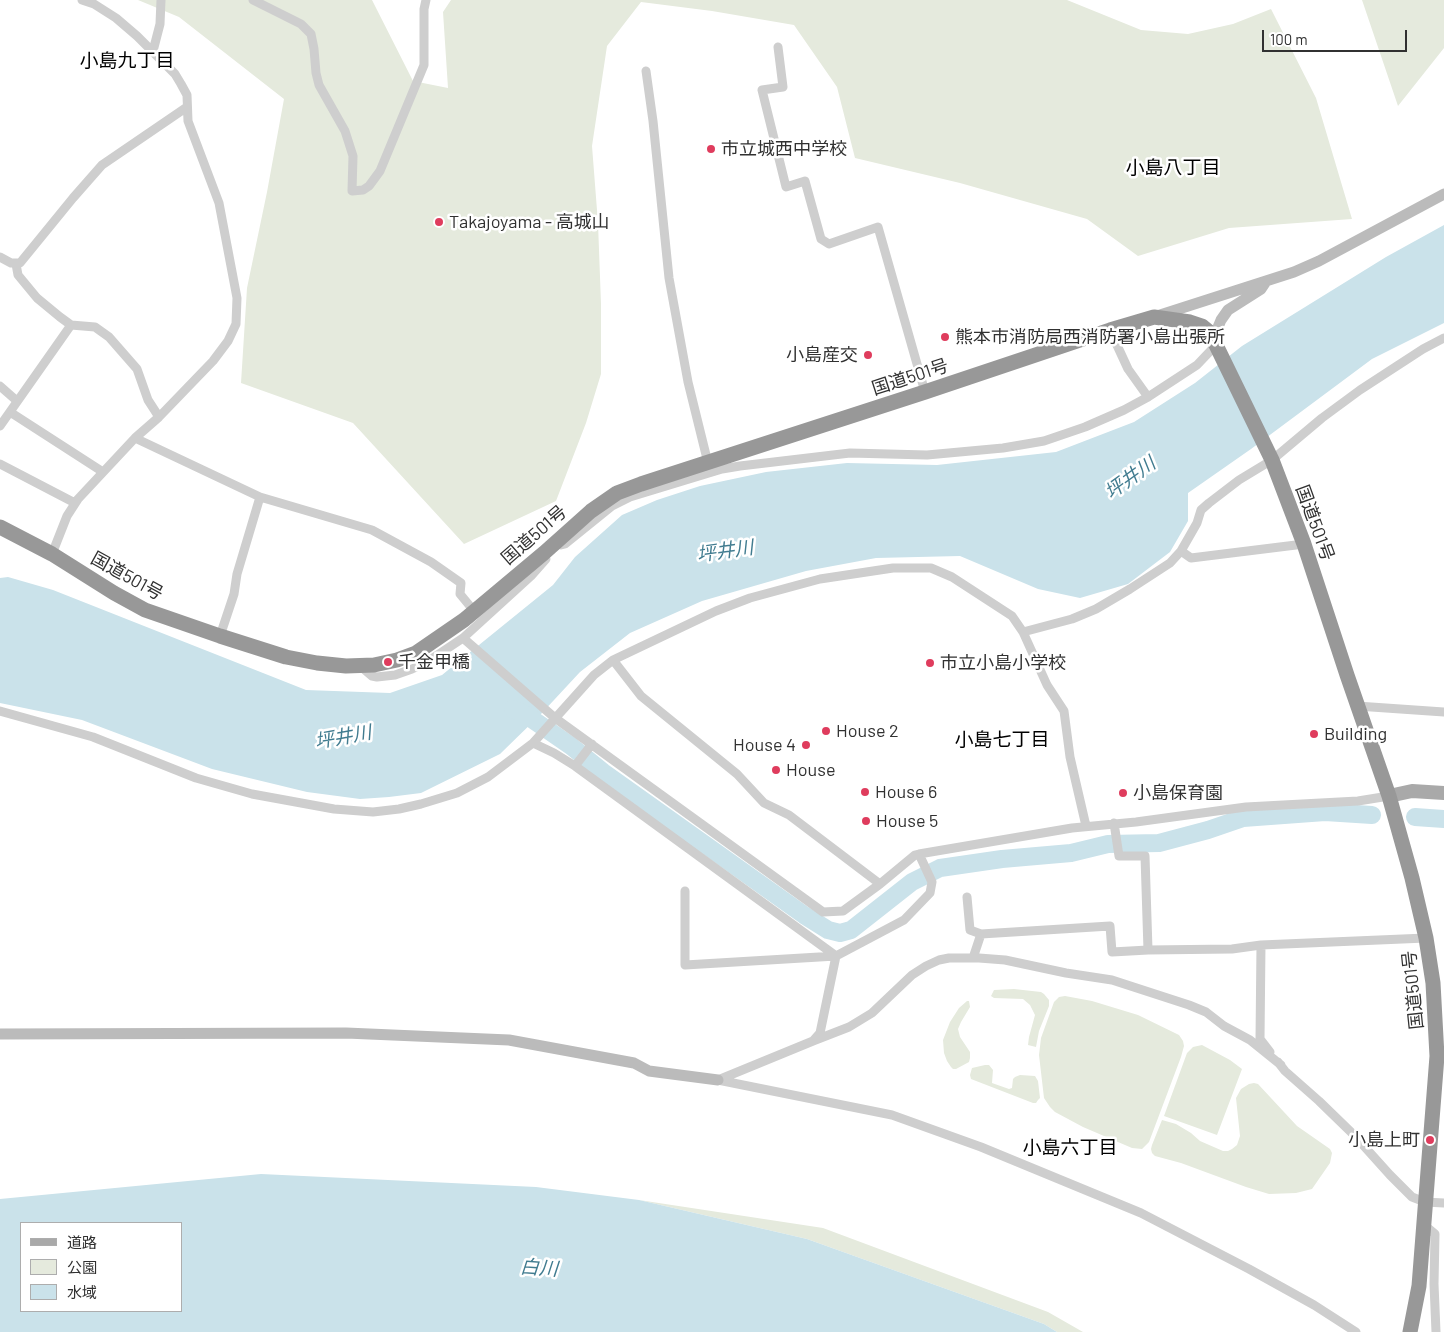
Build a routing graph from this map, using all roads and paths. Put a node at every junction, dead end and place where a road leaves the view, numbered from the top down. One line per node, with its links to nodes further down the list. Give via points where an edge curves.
1 (82, 0): 6 (street, via 116,18)
2 (161, 0): 6 (street, via 160,24)
3 (254, 0): 4 (street, via 301,24 311,34 319,85 345,132 353,156 352,190 364,190 380,171 424,65)
4 (426, 0)
5 (778, 47): 19 (street, via 783,87 762,90 786,187 805,181 821,239 829,244 878,227)
6 (153, 51): 8 (street, via 175,74 187,95)
7 (646, 71): 27 (street, via 669,278 688,382)
8 (187, 107): 11 (street, via 102,165 23,261); 23 (street, via 188,121 219,203 238,298 236,324 213,361)
9 (1444, 194): 12 (street, via 1319,261)
10 (0, 257): 11 (street)
11 (16, 264): 14 (street, via 18,275 37,298)
12 (1266, 281): 13 (street); 17 (street, via 1260,289 1228,310 1216,332)
13 (1154, 317): 15 (highway, 国道501号); 17 (highway, 国道501号, via 1202,326)
14 (71, 325): 21 (street); 23 (street, via 95,327 109,337 137,368 148,400)
15 (1110, 330): 19 (highway, 国道501号); 20 (street, via 1128,369)
16 (1444, 338): 26 (street, via 1360,390)
17 (1217, 348): 20 (street); 26 (highway, 国道501号)
18 (0, 386): 21 (street)
19 (925, 392): 27 (highway, 国道501号)
20 (1148, 397): 34 (street, via 1085,427 1044,441 1003,448 927,454 850,453 722,469 630,497 612,506 565,544)
21 (17, 401): 22 (street)
22 (10, 412): 24 (street); 29 (street)
23 (159, 417): 25 (street)
24 (0, 426)
25 (135, 438): 29 (street); 30 (street)
26 (1270, 457): 33 (highway, 国道501号); 35 (street, via 1201,510)
27 (708, 463): 34 (highway, 国道501号, via 617,493 591,511)
28 (0, 464): 31 (street)
29 (103, 472): 31 (street)
30 (260, 497): 37 (street, via 372,530 431,562 461,583 460,594); 39 (street)
31 (75, 503): 36 (street)
32 (0, 527): 36 (highway, 国道501号)
33 (1304, 544): 35 (street, via 1191,558); 43 (highway, 国道501号)
34 (551, 547): 37 (highway, 国道501号); 40 (street, via 548,556 531,576)
35 (1181, 551): 38 (street, via 1170,563 1096,609)
36 (52, 554): 39 (highway, 国道501号, via 145,610)
37 (474, 611): 42 (highway, 国道501号, via 416,653 397,660)
38 (1023, 632): 41 (street, via 1012,616 952,577 931,568 892,568 820,579 750,598); 53 (street, via 1064,711 1070,757)
39 (220, 636): 42 (highway, 国道501号, via 294,658 337,665)
40 (466, 640): 42 (street, via 395,675 372,676); 46 (street)
41 (613, 660): 46 (street); 55 (street, via 641,696 737,774 764,803 789,815)
42 (364, 665)
43 (1357, 706): 45 (street); 51 (highway, 国道501号)
44 (0, 711): 47 (street, via 93,737 196,778 252,794 334,809 373,812 421,804 457,793 488,777)
45 (1444, 712)
46 (553, 718): 47 (street); 48 (street)
47 (534, 742): 49 (street)
48 (592, 744): 49 (street); 55 (street, via 823,912 843,911)
49 (575, 766): 62 (street)
50 (1444, 793): 51 (main road, via 1412,792)
51 (1389, 796): 52 (street, via 1358,801 1246,807); 59 (highway, 国道501号)
52 (1114, 823): 53 (street); 61 (street, via 1119,856 1146,856)
53 (1086, 826): 54 (street)
54 (919, 854): 55 (street); 62 (street, via 932,882 930,893 904,920)
55 (880, 884)
56 (685, 890): 62 (street, via 685,965)
57 (967, 897): 58 (street, via 970,930)
58 (981, 934): 61 (street, via 1110,926 1112,952); 63 (street)
59 (1426, 938): 60 (street); 68 (highway, 国道501号, via 1433,983 1437,1056)
60 (1261, 945): 61 (street, via 1232,949); 66 (street, via 1260,1039)
61 (1148, 950)
62 (836, 956): 65 (street, via 820,1033)
63 (973, 958): 65 (street, via 949,958 926,966 872,1013 849,1028); 66 (street, via 1005,960 1112,980 1189,1005 1250,1040)
64 (0, 1034): 67 (street, via 346,1033 510,1040 634,1063 649,1071)
65 (814, 1042): 67 (street)
66 (1280, 1066): 68 (street, via 1320,1101 1412,1197)
67 (718, 1080): 73 (street, via 892,1115 982,1147 1141,1213 1249,1269)
68 (1425, 1202): 69 (street); 70 (highway, 国道501号)
69 (1444, 1203)
70 (1423, 1224): 72 (street, via 1435,1234); 74 (highway, 国道501号, via 1419,1286)
71 (1444, 1262): 72 (street)
72 (1434, 1263): 75 (street)
73 (1356, 1332)
74 (1410, 1332)
75 (1436, 1332)

